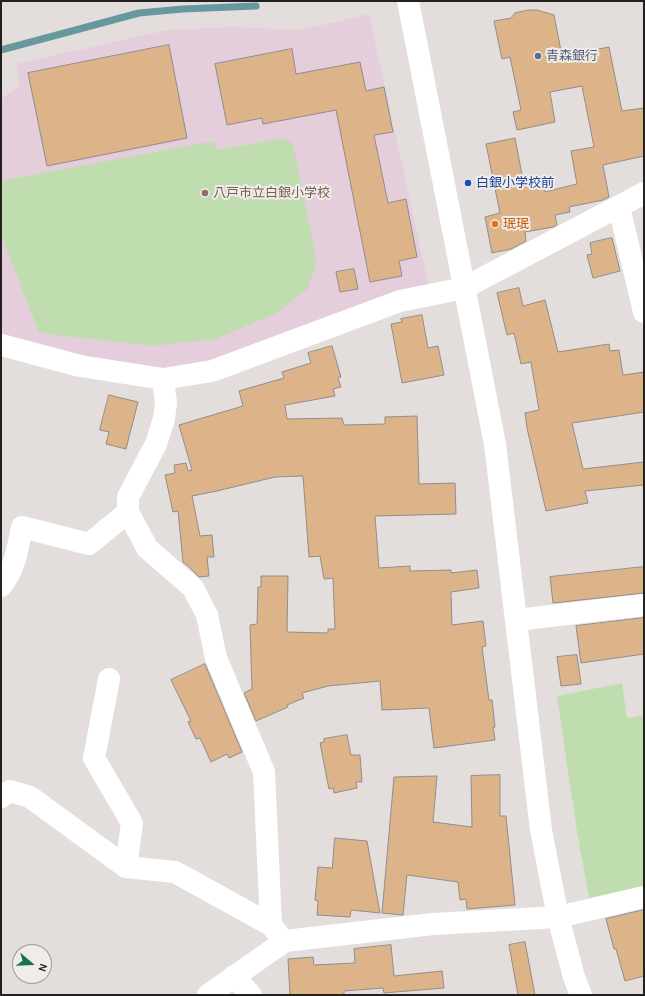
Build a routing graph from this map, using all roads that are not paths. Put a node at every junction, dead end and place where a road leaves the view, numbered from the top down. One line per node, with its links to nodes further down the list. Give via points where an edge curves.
1 (408, 1): 4 (street)
2 (644, 193): 3 (street)
3 (619, 207): 4 (street); 5 (street)
4 (464, 288): 7 (street, via 400,301 212,371); 11 (street, via 495,444)
5 (644, 312)
6 (1, 345): 7 (street, via 80,366)
7 (163, 379): 8 (street, via 166,403 164,419 156,444 128,497)
8 (128, 512): 9 (street, via 89,544 22,526 15,560); 17 (street, via 147,548 194,588 207,615 216,658 264,772)
9 (1, 586)
10 (644, 605): 11 (street)
11 (516, 620): 16 (street, via 541,830)
12 (109, 679): 14 (street, via 94,758 132,823)
13 (1, 797): 14 (street, via 10,791 30,798)
14 (126, 867): 17 (street, via 175,872)
15 (644, 897): 16 (street)
16 (558, 917): 18 (street, via 433,924); 22 (street)
17 (271, 925): 18 (street)
18 (285, 942): 19 (street)
19 (234, 976): 20 (street); 21 (street)
20 (208, 995)
21 (251, 995)
22 (581, 995)

